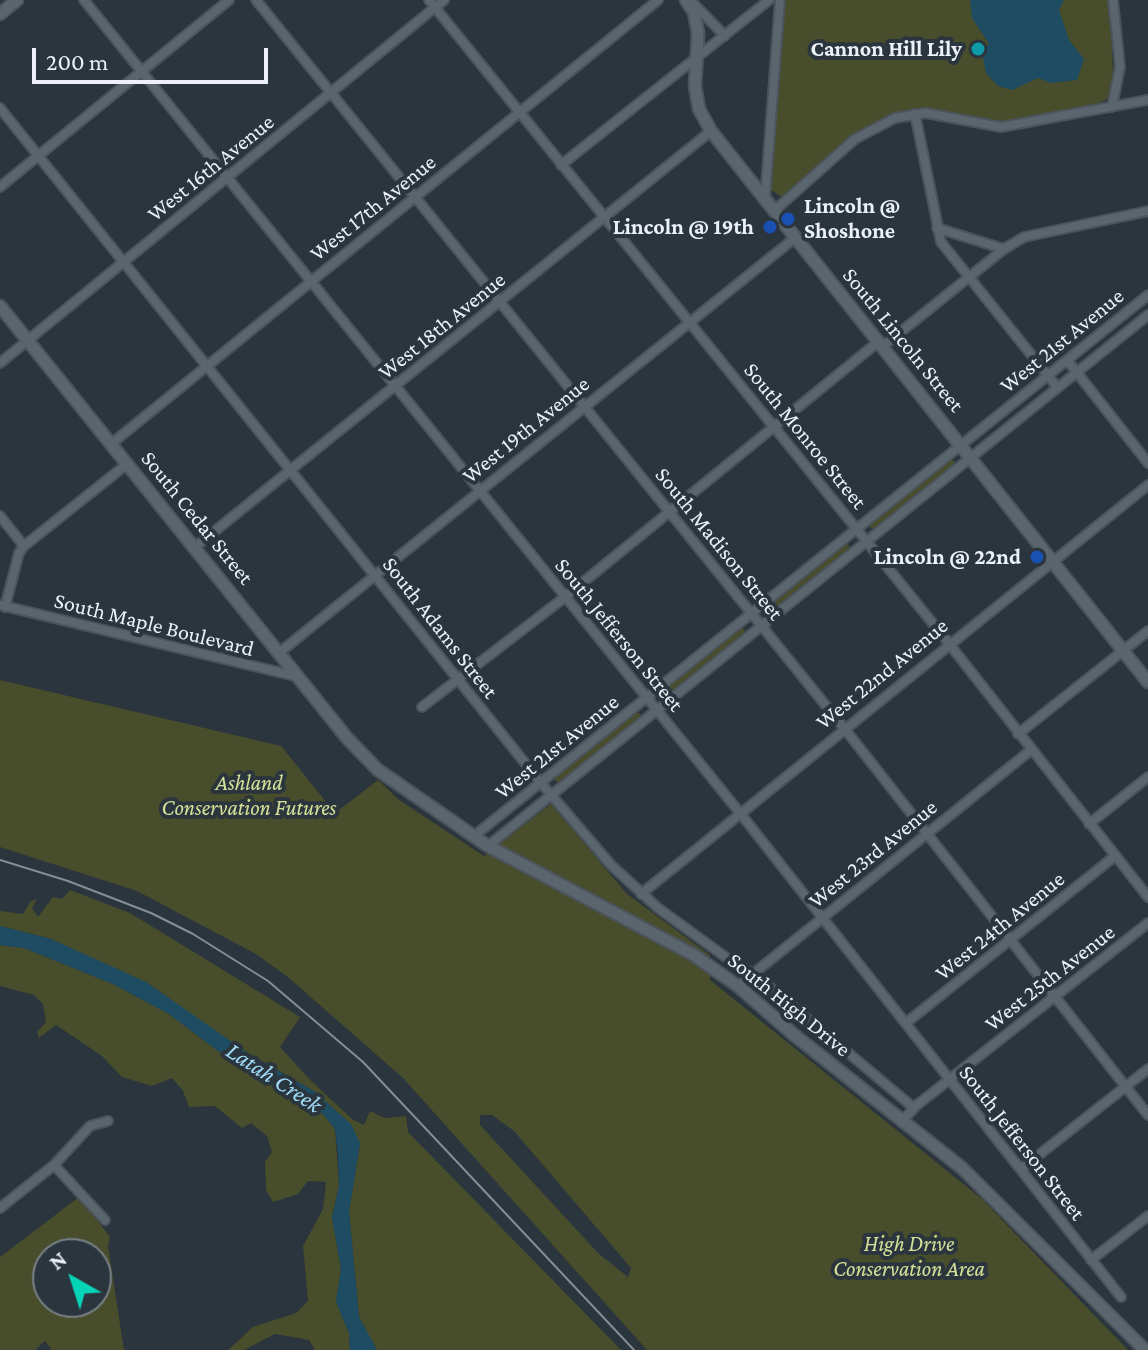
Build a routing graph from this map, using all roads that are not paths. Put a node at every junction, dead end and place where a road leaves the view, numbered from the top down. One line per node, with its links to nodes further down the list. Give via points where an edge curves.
1 (17, 0): 12 (main road)
2 (84, 0): 15 (street, South Jefferson Street)
3 (229, 0): 15 (street)
4 (256, 0): 16 (street, South Madison Street)
5 (444, 0): 11 (street, West 16th Avenue)
6 (658, 0): 20 (street, West 17th Avenue)
7 (688, 0): 13 (street, South Lincoln Street); 14 (main road, South Lincoln Street, via 698,33)
8 (769, 0): 13 (street)
9 (780, 0): 28 (street)
10 (1113, 0): 18 (street, via 1120,67)
11 (432, 4): 16 (street, West 16th Avenue); 20 (street, South Monroe Street)
12 (0, 14)
13 (725, 36): 14 (street)
14 (696, 57): 22 (main road, South Lincoln Street, via 699,109); 24 (street)
15 (143, 73): 23 (street); 25 (street, South Jefferson Street)
16 (330, 93): 25 (street, West 16th Avenue); 27 (street, South Madison Street)
17 (1148, 100): 18 (street)
18 (1112, 107): 21 (street, via 1001,127)
19 (0, 108): 23 (street, South Adams Street)
20 (518, 112): 24 (street, South Monroe Street); 27 (street, West 17th Avenue)
21 (915, 114): 29 (street, via 883,122 855,139); 32 (street)
22 (711, 131): 28 (main road, South Lincoln Street); 31 (street, West 18th Avenue)
23 (39, 155): 26 (street); 35 (street, South Adams Street)
24 (561, 165): 31 (street, South Monroe Street)
25 (228, 177): 35 (street, West 16th Avenue); 37 (street, South Jefferson Street)
26 (0, 187)
27 (414, 196): 37 (street, West 17th Avenue); 39 (street, South Madison Street)
28 (765, 199): 29 (main road, South Lincoln Street)
29 (774, 211): 33 (main road, South Lincoln Street)
30 (1148, 211): 34 (street, via 1024,237)
31 (604, 218): 39 (street, West 18th Avenue); 42 (street, South Monroe Street)
32 (937, 228): 34 (street); 36 (street, via 941,242)
33 (796, 237): 42 (street, West 19th Avenue); 44 (main road, South Lincoln Street)
34 (1004, 249): 36 (street)
35 (125, 262): 43 (street, West 16th Avenue); 47 (street, South Adams Street)
36 (969, 278): 44 (street); 49 (street)
37 (312, 281): 47 (street, West 17th Avenue); 50 (street, South Jefferson Street)
38 (1148, 295): 45 (street, West 21st Avenue)
39 (499, 303): 50 (street, West 18th Avenue); 52 (street, South Madison Street)
40 (0, 306): 43 (main road, South Cedar Street)
41 (1148, 315): 48 (street, West 21st Avenue)
42 (690, 322): 52 (street, West 19th Avenue); 53 (street, South Monroe Street)
43 (28, 340): 46 (street, West 16th Avenue); 54 (main road, South Cedar Street)
44 (880, 345): 53 (street); 55 (main road, South Lincoln Street)
45 (1067, 360): 48 (street); 49 (street, West 21st Avenue)
46 (0, 363)
47 (207, 367): 54 (street, West 17th Avenue); 59 (street, South Adams Street)
48 (1076, 372): 51 (street, West 21st Avenue); 57 (street)
49 (1048, 376): 51 (street); 55 (street, West 21st Avenue)
50 (397, 386): 59 (street, West 18th Avenue); 61 (street, South Jefferson Street)
51 (1057, 387): 56 (street, West 21st Avenue)
52 (583, 406): 61 (street, West 19th Avenue); 62 (street, South Madison Street)
53 (775, 428): 62 (street); 64 (street, South Monroe Street)
54 (111, 444): 58 (main road, South Cedar Street)
55 (962, 445): 56 (main road, South Lincoln Street); 64 (street, West 21st Avenue)
56 (972, 457): 65 (street, West 21st Avenue); 68 (main road, South Lincoln Street)
57 (1148, 463)
58 (127, 464): 66 (street); 67 (main road, South Cedar Street)
59 (291, 472): 67 (street, West 18th Avenue); 69 (street, South Adams Street)
60 (1148, 485): 68 (street, West 22nd Avenue)
61 (480, 491): 69 (street, West 19th Avenue); 70 (street, South Jefferson Street)
62 (670, 511): 70 (street); 72 (street, South Madison Street)
63 (0, 516): 66 (street)
64 (856, 530): 65 (street, South Monroe Street); 72 (street, West 21st Avenue)
65 (867, 541): 73 (street, West 21st Avenue); 75 (street, South Monroe Street)
66 (24, 546): 71 (street)
67 (195, 547): 77 (main road, South Cedar Street)
68 (1053, 560): 75 (street, West 22nd Avenue); 76 (main road, South Lincoln Street)
69 (376, 575): 77 (street, West 19th Avenue); 79 (street, South Adams Street)
70 (565, 597): 79 (street); 81 (street, South Jefferson Street)
71 (3, 606): 78 (street, South Maple Boulevard)
72 (751, 614): 73 (street, South Madison Street); 81 (street, West 21st Avenue)
73 (761, 627): 83 (street, West 21st Avenue); 84 (street, South Madison Street)
74 (1148, 631): 76 (street)
75 (949, 644): 84 (street, West 22nd Avenue); 85 (street, South Monroe Street)
76 (1123, 651): 80 (main road, South Lincoln Street); 85 (street)
77 (280, 652): 78 (main road, South Cedar Street)
78 (299, 677): 87 (main road, South Cedar Street)
79 (459, 681): 82 (street); 89 (street, South Adams Street)
80 (1148, 682)
81 (647, 698): 83 (street, South Jefferson Street); 89 (street, West 21st Avenue)
82 (422, 707)
83 (656, 710): 90 (street, West 21st Avenue); 91 (street, South Jefferson Street)
84 (844, 728): 91 (street, West 22nd Avenue); 93 (street, South Madison Street)
85 (1018, 734): 86 (street, South Monroe Street)
86 (1031, 750): 92 (street, South Monroe Street); 93 (street, West 23rd Avenue)
87 (362, 754): 94 (main road, South High Drive, via 403,790)
88 (1148, 777): 92 (street)
89 (541, 783): 90 (street, South Adams Street); 94 (street, West 21st Avenue)
90 (551, 795): 95 (street, West 21st Avenue); 97 (street, South Adams Street)
91 (740, 813): 97 (street, West 22nd Avenue); 99 (street, South Jefferson Street)
92 (1089, 824): 96 (street, South Monroe Street)
93 (927, 834): 99 (street, West 23rd Avenue); 101 (street, South Madison Street)
94 (474, 836): 95 (main road, South High Drive)
95 (488, 846): 103 (main road, South High Drive, via 692,954)
96 (1115, 856): 98 (street, South Monroe Street); 101 (street, West 24th Avenue)
97 (641, 894): 102 (street, South Adams Street)
98 (1148, 897)
99 (823, 917): 102 (street, West 23rd Avenue); 105 (street, South Jefferson Street)
100 (1148, 923): 104 (street, West 25th Avenue)
101 (1011, 939): 104 (street, South Madison Street); 105 (street, West 24th Avenue)
102 (753, 973): 103 (street, West 23rd Avenue); 109 (street, South Adams Street)
103 (738, 986): 112 (main road, South High Drive)
104 (1055, 997): 107 (street, West 25th Avenue); 108 (street, South Madison Street)
105 (906, 1023): 107 (street, South Jefferson Street)
106 (1148, 1069): 108 (street)
107 (949, 1080): 109 (street, West 25th Avenue); 114 (street, South Jefferson Street)
108 (1125, 1087): 110 (street, South Madison Street); 114 (street)
109 (914, 1108): 112 (street, West 25th Avenue)
110 (1148, 1115)
111 (108, 1121): 113 (street, via 90,1126)
112 (901, 1122): 120 (main road, South High Drive, via 962,1168)
113 (54, 1165): 115 (street); 117 (street)
114 (1021, 1169): 118 (street, South Jefferson Street)
115 (0, 1208)
116 (1148, 1216): 118 (street)
117 (105, 1220)
118 (1091, 1260): 119 (street, South Jefferson Street)
119 (1121, 1297)
120 (1145, 1350)

